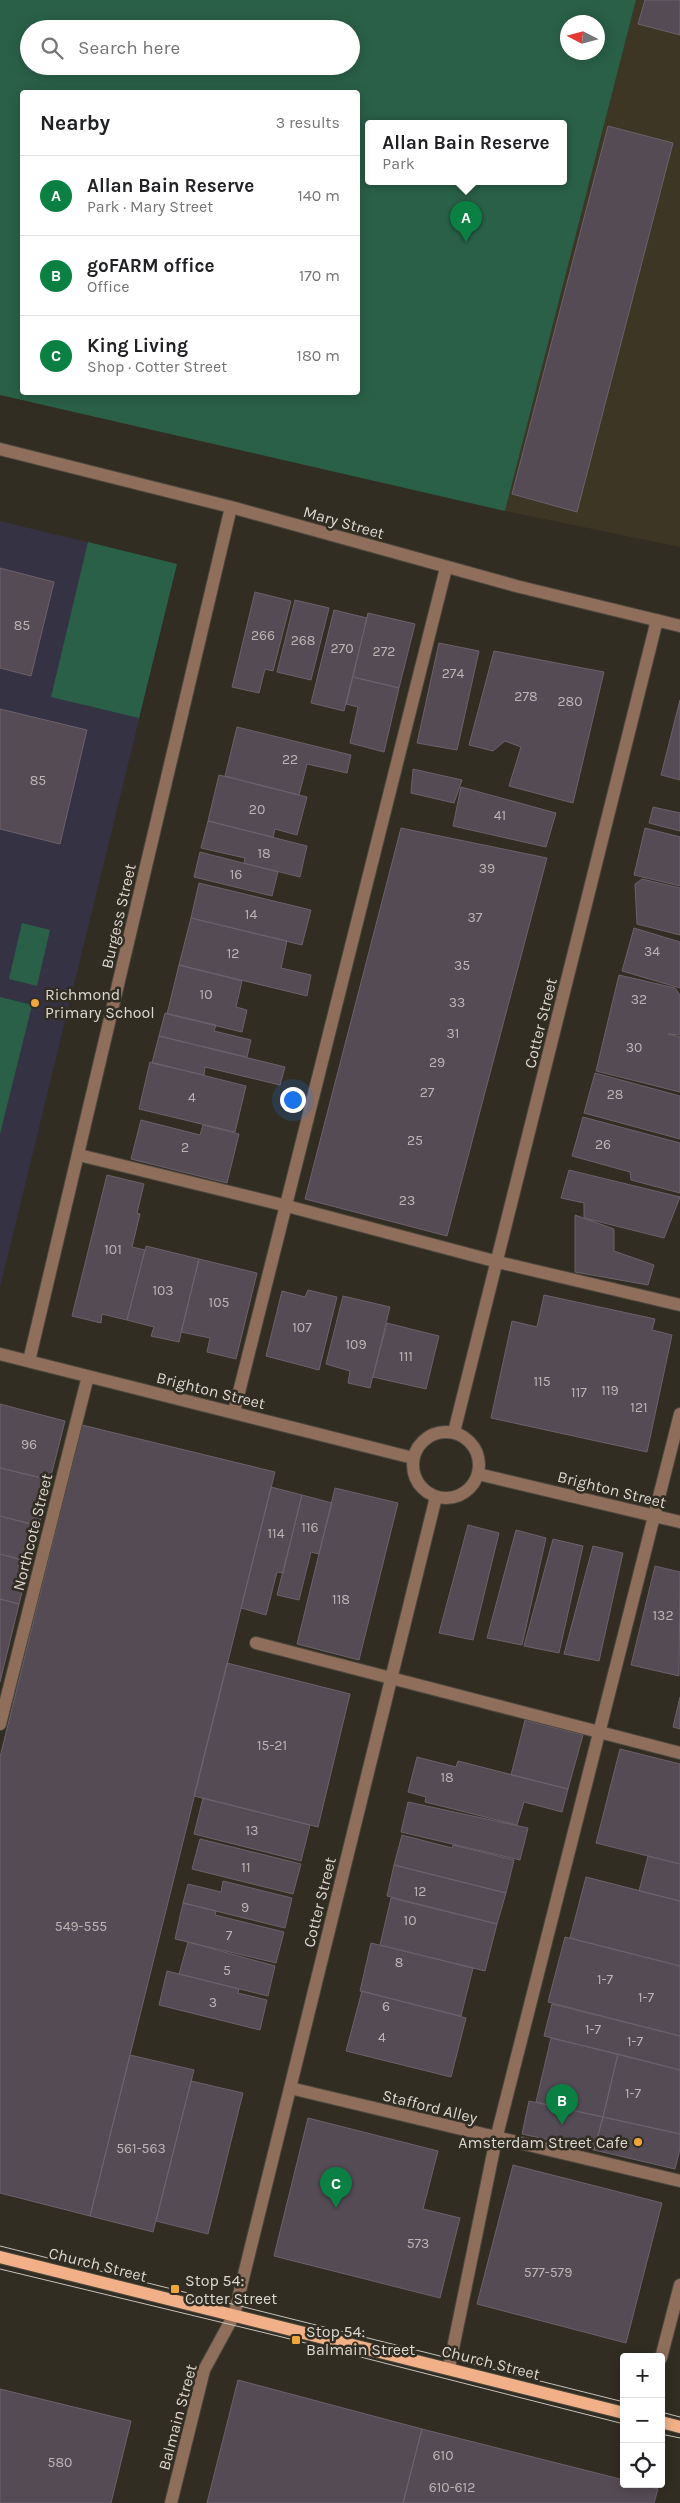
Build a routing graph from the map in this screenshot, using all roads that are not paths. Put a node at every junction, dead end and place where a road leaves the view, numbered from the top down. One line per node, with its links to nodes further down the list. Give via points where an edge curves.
1 (0, 449): 2 (street, Mary Street)
2 (231, 507): 3 (street, Mary Street); 6 (street, Burgess Street)
3 (446, 568): 4 (street, Mary Street); 7 (street)
4 (657, 620): 5 (street, Mary Street); 8 (street, Cotter Street)
5 (680, 626)
6 (79, 1155): 7 (street); 11 (street, Burgess Street)
7 (287, 1206): 8 (street); 13 (street)
8 (498, 1262): 9 (street); 15 (street, Cotter Street)
9 (680, 1305)
10 (0, 1354): 11 (street, Brighton Street)
11 (29, 1361): 12 (street, Brighton Street)
12 (88, 1376): 13 (street, Brighton Street); 23 (street, Northcote Street)
13 (234, 1412): 16 (street, Brighton Street)
14 (680, 1414): 19 (street)
15 (454, 1432): 16 (street, via 428,1437 416,1448); 17 (street, via 464,1437 474,1449 479,1464)
16 (413, 1458): 18 (street, via 415,1478 428,1493)
17 (478, 1474): 18 (street, via 466,1491 447,1498); 19 (street, Brighton Street)
18 (436, 1496): 22 (street, Cotter Street)
19 (653, 1516): 20 (street, Brighton Street); 24 (street)
20 (680, 1522)
21 (256, 1643): 22 (street)
22 (392, 1677): 24 (street); 26 (street, Cotter Street)
23 (0, 1724)
24 (599, 1732): 25 (street); 27 (street)
25 (680, 1753)
26 (290, 2088): 27 (street, Stafford Alley); 31 (street, Cotter Street)
27 (496, 2138): 28 (street, Stafford Alley); 33 (street)
28 (680, 2181)
29 (0, 2256): 31 (main road, Church Street)
30 (680, 2285): 32 (street)
31 (234, 2315): 33 (main road, Church Street); 37 (street, Balmain Street, via 204,2370)
32 (662, 2353)
33 (449, 2368): 34 (main road, Church Street)
34 (620, 2412)
35 (665, 2423): 36 (main road)
36 (680, 2427)
37 (171, 2503)

